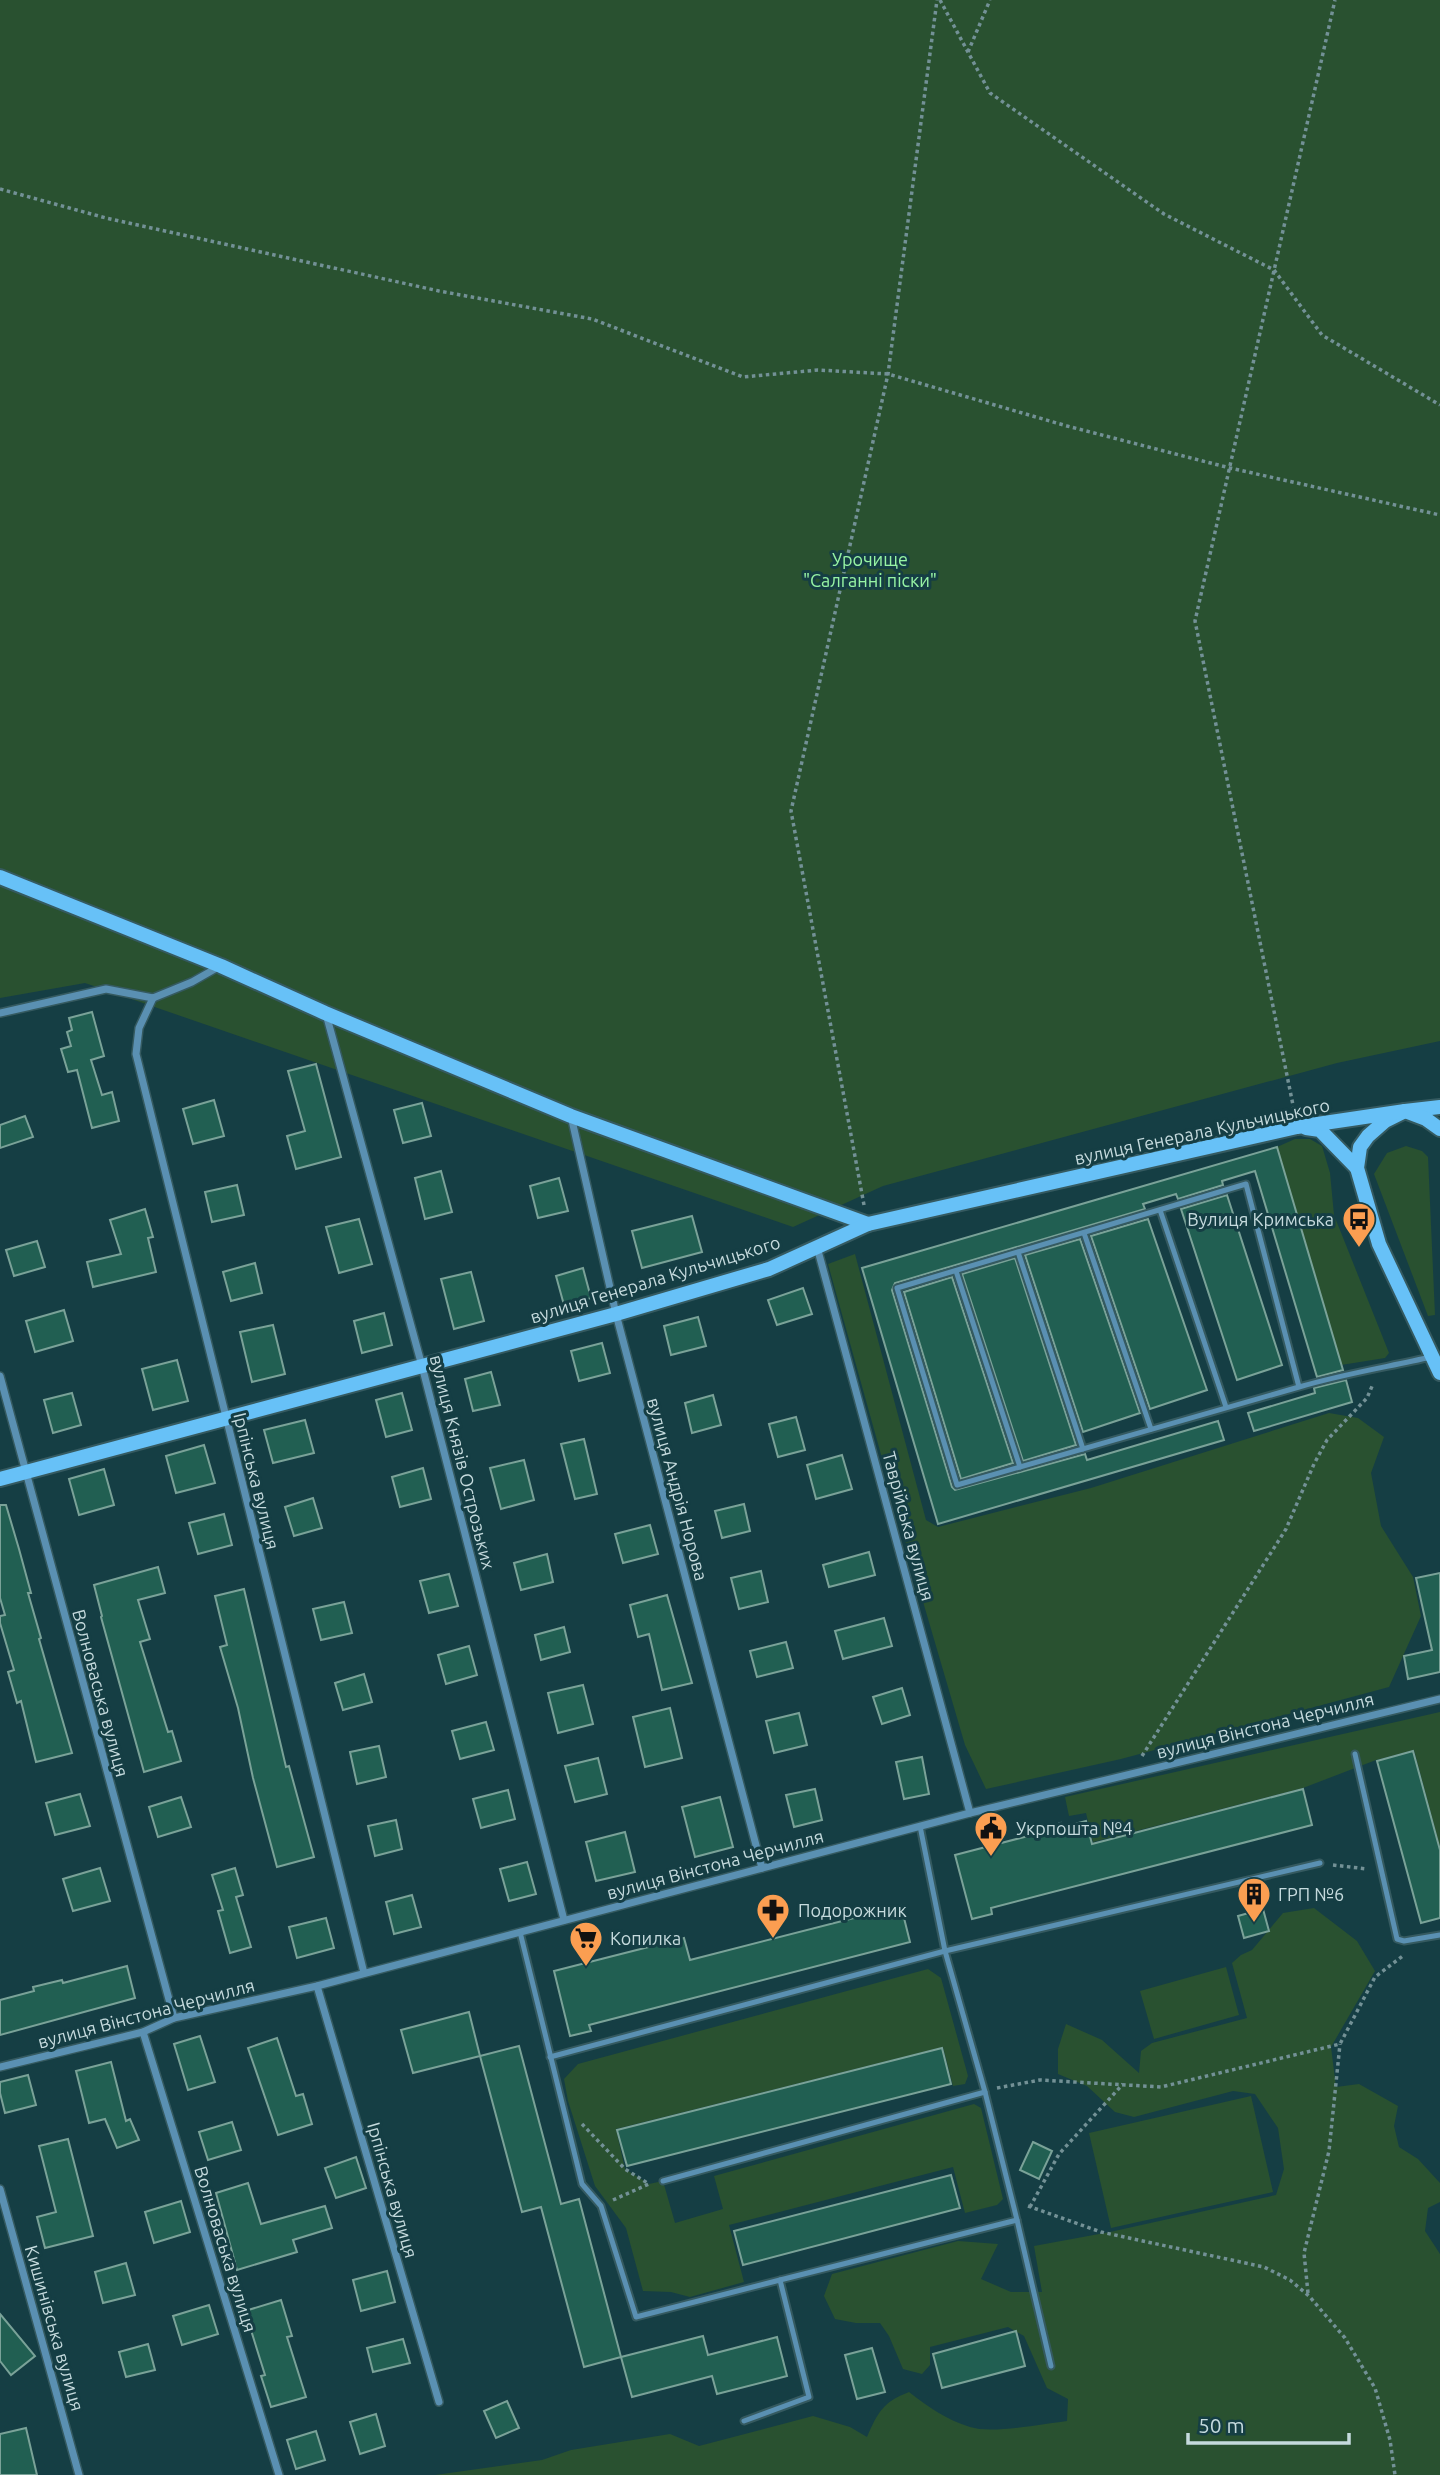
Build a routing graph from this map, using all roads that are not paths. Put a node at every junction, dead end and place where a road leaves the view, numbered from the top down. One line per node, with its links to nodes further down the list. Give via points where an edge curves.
1 (0, 877): 2 (street)
2 (221, 965): 3 (street); 5 (street)
3 (153, 998): 4 (street, via 106,989); 25 (street, Ірпінська вулиця, via 139,1028 136,1054)
4 (0, 1013)
5 (325, 1013): 8 (street); 20 (street, вулиця Князів Острозьких)
6 (1440, 1107): 7 (street, вулиця Генерала Кульчицького)
7 (1405, 1111): 9 (street, вулиця Генерала Кульчицького); 10 (street); 11 (street, via 1368,1136 1360,1147)
8 (571, 1116): 13 (street); 18 (street, вулиця Андрія Норова)
9 (1297, 1127): 11 (street, via 1320,1130); 13 (street, вулиця Генерала Кульчицького)
10 (1440, 1129)
11 (1357, 1168): 19 (street, via 1379,1244)
12 (1160, 1210): 14 (lane); 23 (lane, via 1246,1184); 24 (lane)
13 (868, 1224): 15 (street, вулиця Генерала Кульчицького)
14 (1084, 1233): 16 (lane); 26 (lane)
15 (817, 1247): 18 (street, вулиця Генерала Кульчицького, via 769,1269); 33 (street, Таврійська вулиця)
16 (1018, 1252): 17 (lane); 27 (lane)
17 (956, 1271): 28 (lane); 28 (lane, via 897,1288 957,1485)
18 (616, 1314): 20 (street, вулиця Генерала Кульчицького); 36 (street, вулиця Андрія Норова)
19 (1435, 1357): 21 (street); 23 (lane)
20 (422, 1366): 25 (street, вулиця Генерала Кульчицького); 37 (street, вулиця Князів Острозьких)
21 (1440, 1373)
22 (0, 1376): 29 (street, Волноваська вулиця)
23 (1299, 1387): 24 (lane)
24 (1226, 1407): 26 (lane)
25 (226, 1419): 29 (street, вулиця Генерала Кульчицького); 41 (street, Ірпінська вулиця)
26 (1152, 1429): 27 (lane)
27 (1083, 1449): 28 (lane)
28 (1020, 1467)
29 (25, 1472): 30 (street, вулиця Генерала Кульчицького); 43 (street, Волноваська вулиця)
30 (0, 1479)
31 (1440, 1699): 33 (street, вулиця Вінстона Черчилля)
32 (1355, 1755): 39 (lane, via 1397,1939)
33 (970, 1812): 34 (street, вулиця Вінстона Черчилля)
34 (920, 1826): 36 (street, вулиця Вінстона Черчилля); 40 (lane)
35 (1320, 1863): 40 (lane)
36 (762, 1868): 37 (street, вулиця Вінстона Черчилля)
37 (564, 1920): 38 (street, вулиця Вінстона Черчилля)
38 (520, 1932): 41 (street, вулиця Вінстона Черчилля); 45 (lane)
39 (1440, 1935)
40 (945, 1951): 45 (lane); 47 (lane)
41 (364, 1973): 42 (street, вулиця Вінстона Черчилля)
42 (317, 1986): 43 (street, вулиця Вінстона Черчилля); 53 (street, Ірпінська вулиця)
43 (174, 2018): 44 (street, вулиця Вінстона Черчилля)
44 (143, 2032): 46 (street, вулиця Вінстона Черчилля); 56 (street, Волноваська вулиця)
45 (550, 2057): 51 (lane, via 582,2185 601,2206 635,2317)
46 (0, 2067)
47 (985, 2092): 48 (lane); 50 (lane)
48 (663, 2181)
49 (0, 2189): 55 (street, Кишинівська вулиця)
50 (1017, 2220): 51 (lane); 52 (lane)
51 (780, 2280): 54 (lane, via 809,2397)
52 (1051, 2366)
53 (439, 2402)
54 (744, 2421)
55 (79, 2475)
56 (279, 2475)

